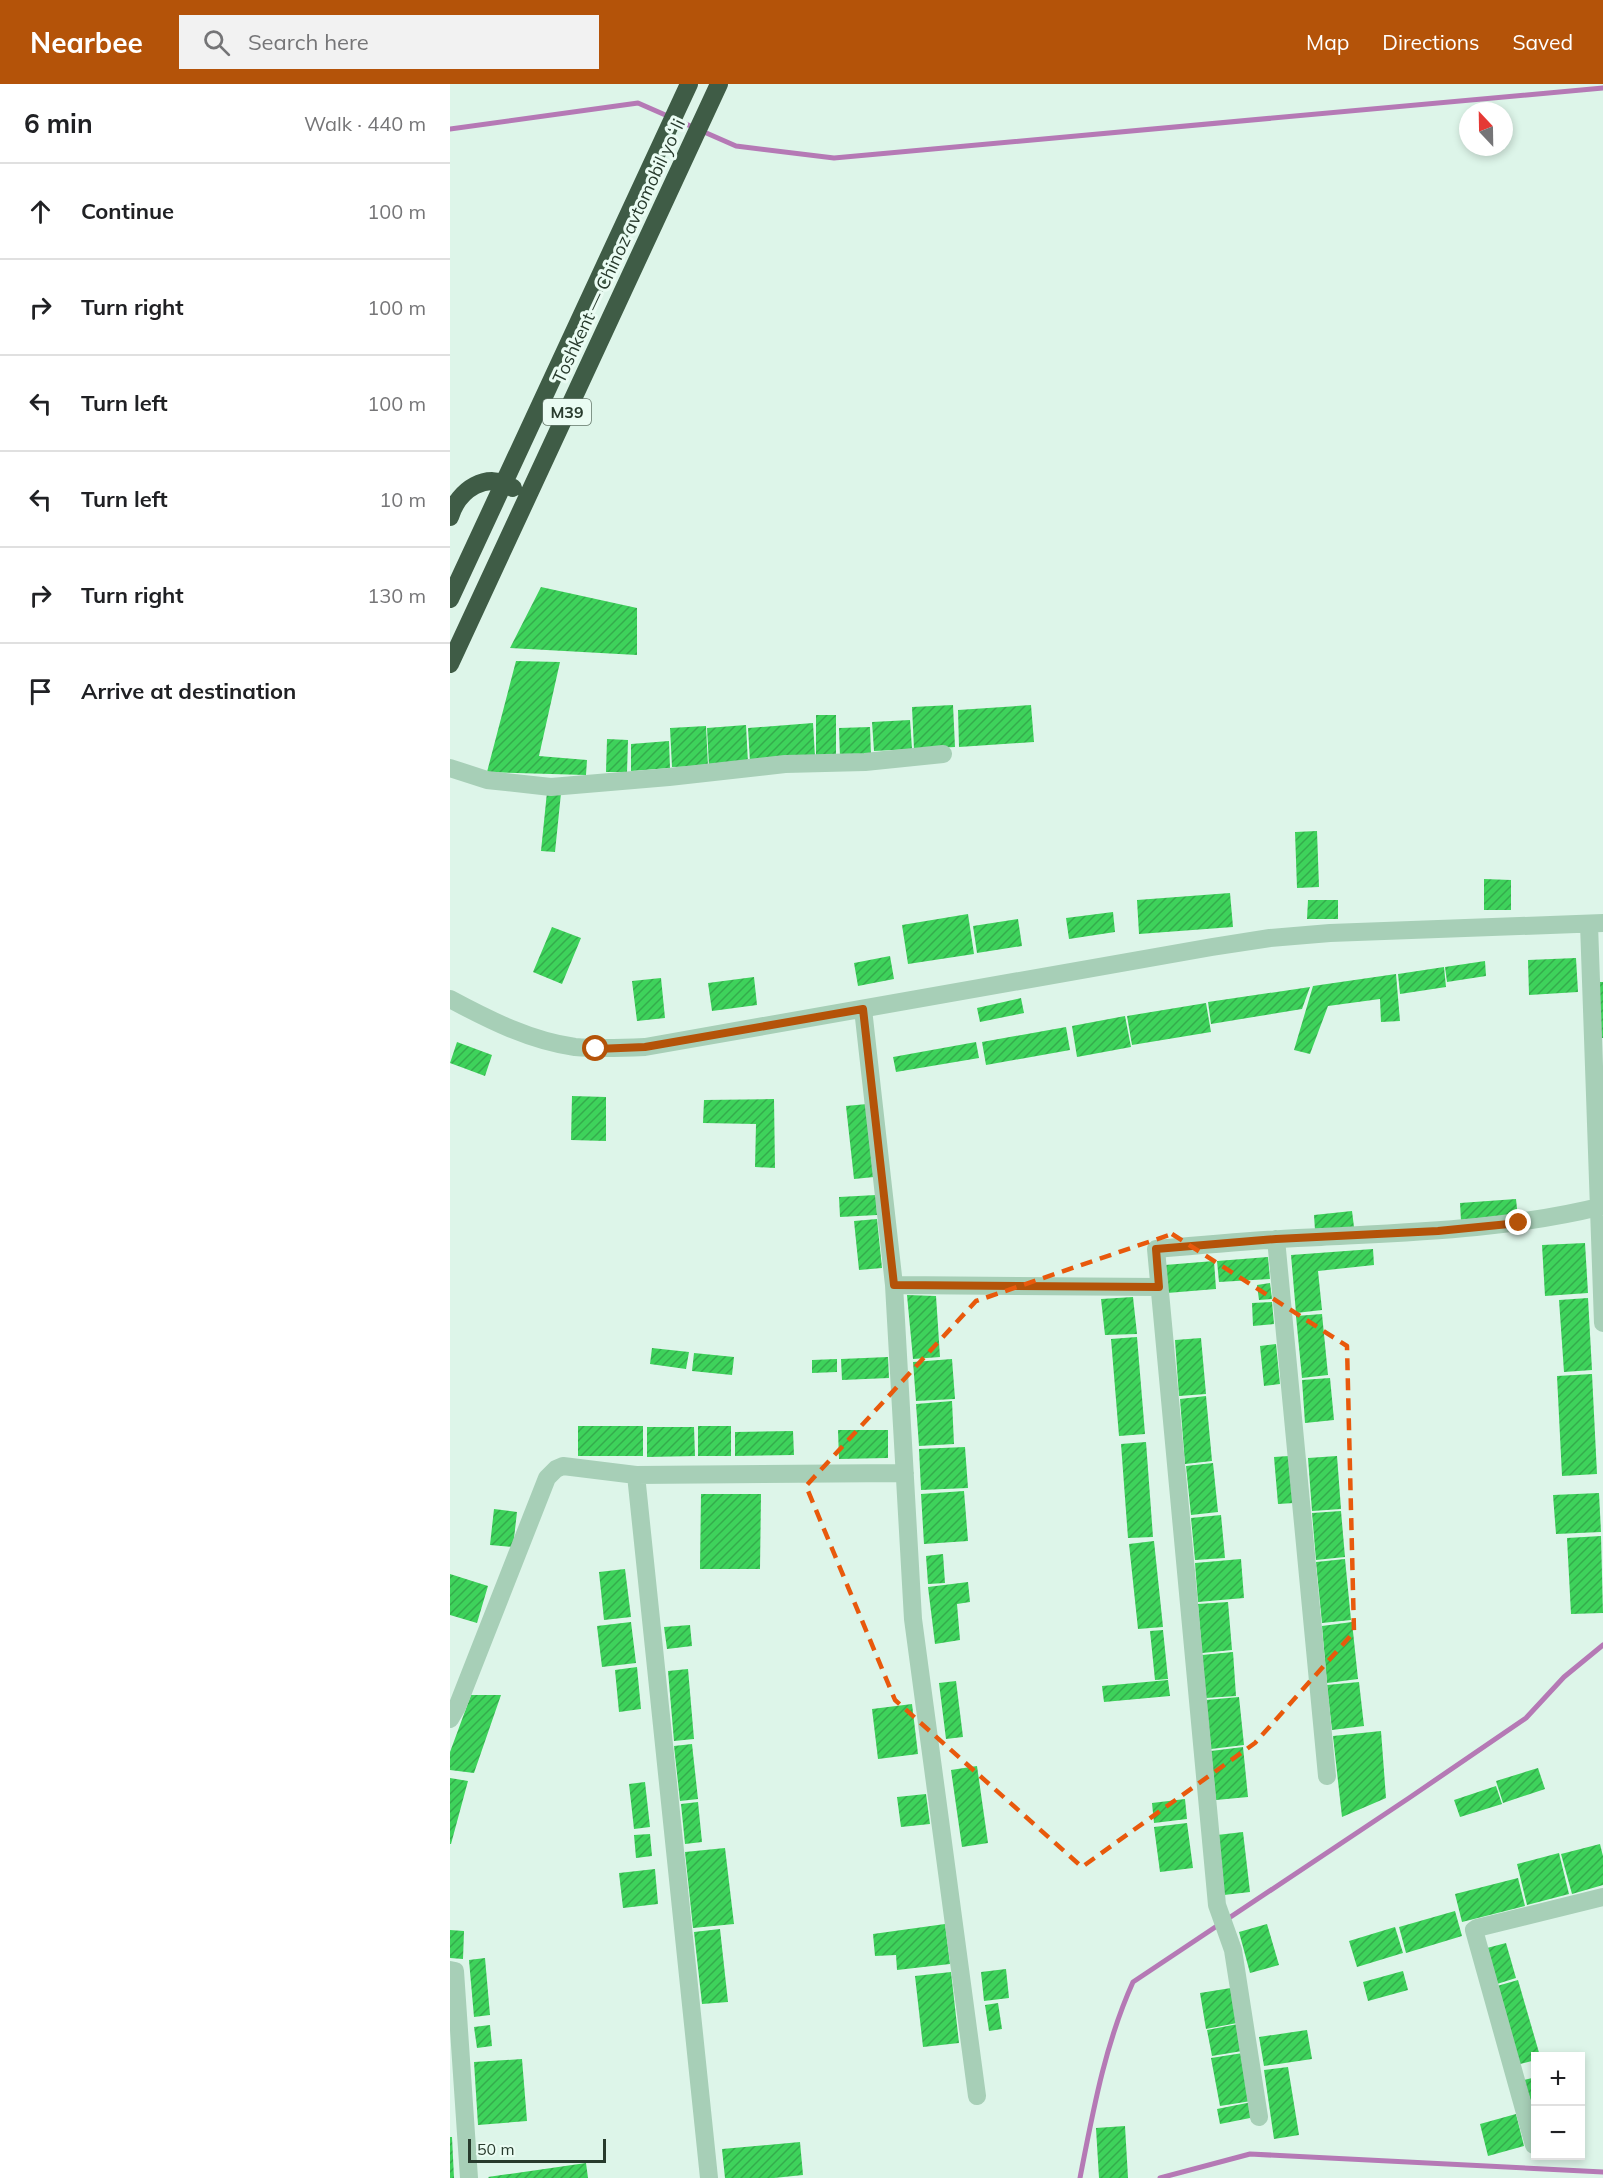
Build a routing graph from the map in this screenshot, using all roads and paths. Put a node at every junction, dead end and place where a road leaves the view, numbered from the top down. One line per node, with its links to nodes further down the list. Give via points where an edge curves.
1 (689, 84): 3 (highway, Toshkent — Chinoz avtomobil yoʻli / M39)
2 (719, 84): 4 (highway, Toshkent — Chinoz avtomobil yoʻli / M39)
3 (504, 482): 4 (highway, via 521,495); 5 (highway, via 473,486 457,501); 6 (highway, Toshkent — Chinoz avtomobil yoʻli / M39)
4 (524, 504): 7 (highway, Toshkent — Chinoz avtomobil yoʻli / M39)
5 (450, 517)
6 (450, 599)
7 (450, 664)
8 (943, 754): 9 (street, via 865,762 785,764 551,787 488,780)
9 (450, 768)
10 (1596, 923): 12 (street, via 1270,938); 13 (street)
11 (450, 999): 12 (street, via 517,1032 596,1049 645,1047)
12 (863, 1009): 15 (street)
13 (1600, 1207): 14 (street, via 1519,1223 1438,1231); 17 (street)
14 (1276, 1239): 16 (street, via 1156,1249); 21 (street)
15 (894, 1285): 16 (street); 18 (street)
16 (1159, 1287): 25 (street, via 1217,1905 1233,1950)
17 (1603, 1323)
18 (905, 1473): 19 (street); 24 (street, via 913,1619)
19 (636, 1475): 20 (street, via 563,1466 547,1478); 28 (street)
20 (450, 1719)
21 (1327, 1776)
22 (1603, 1897): 26 (street, via 1474,1930)
23 (450, 1970): 27 (street, via 455,1971)
24 (976, 2096)
25 (1259, 2117)
26 (1531, 2134)
27 (470, 2178)
28 (709, 2178)

